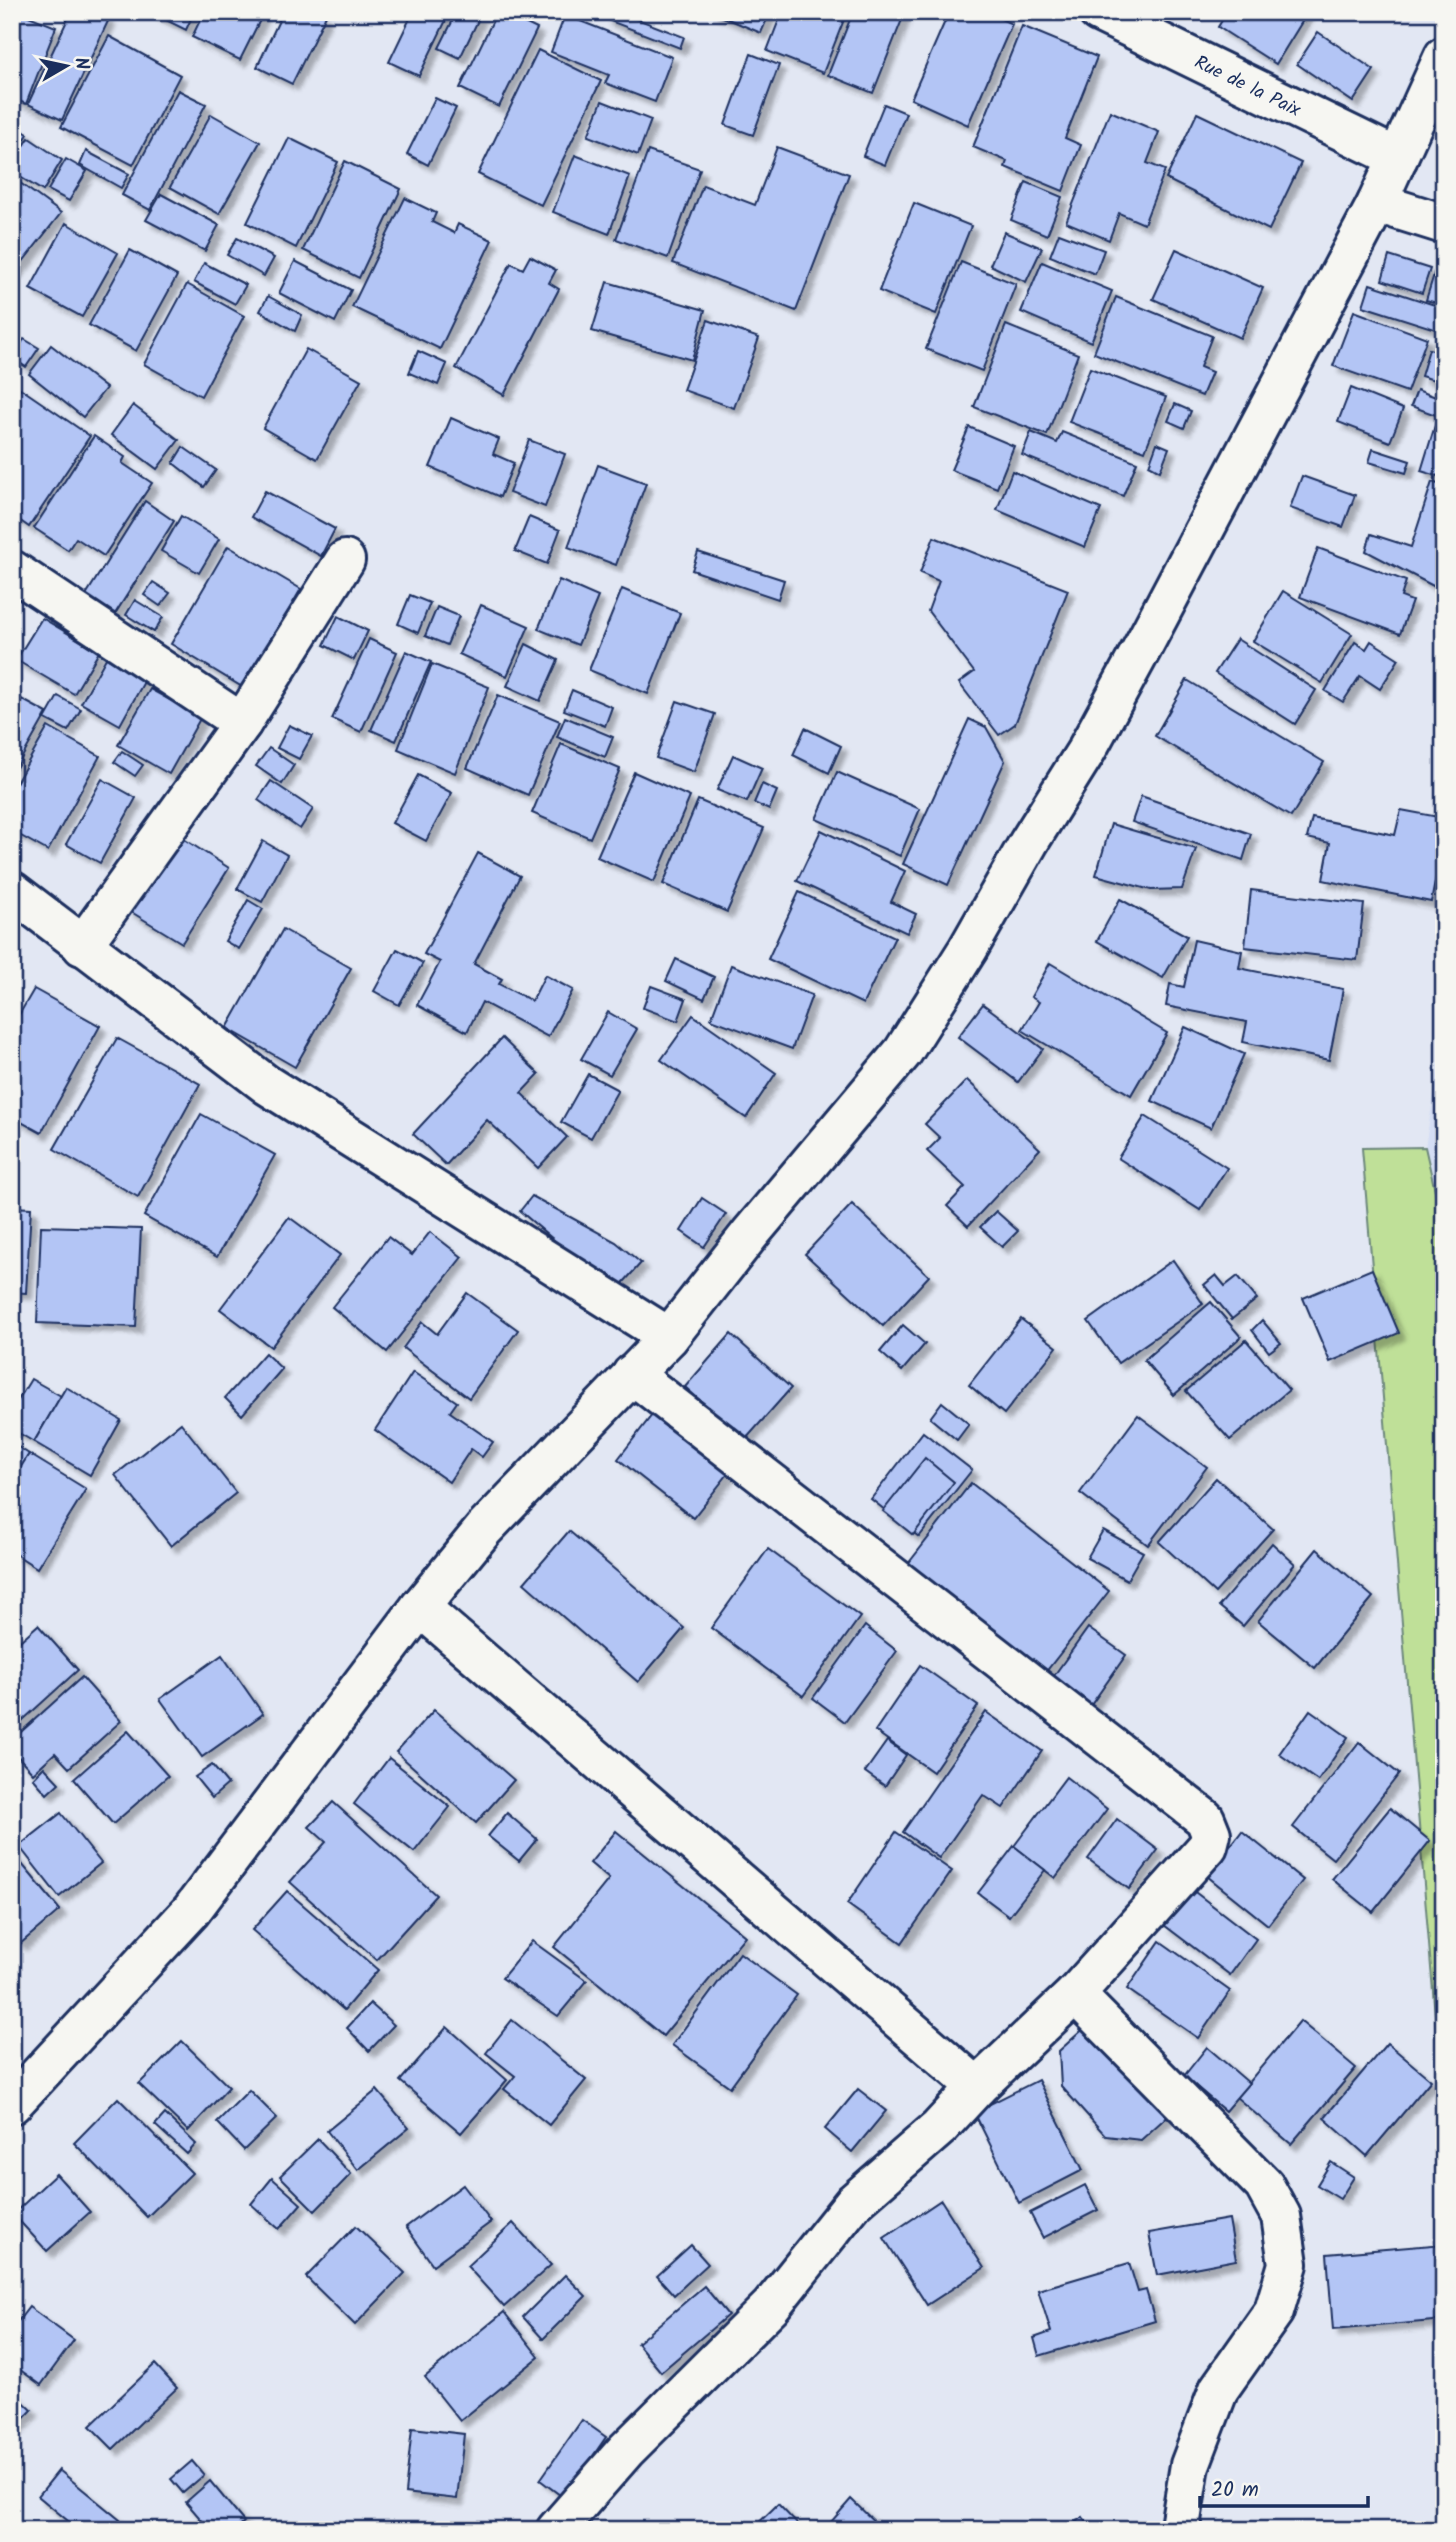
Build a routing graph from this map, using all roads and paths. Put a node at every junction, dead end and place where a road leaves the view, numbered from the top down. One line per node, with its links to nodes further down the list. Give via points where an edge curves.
1 (1098, 12): 3 (street, Rue de la Paix)
2 (1444, 56): 3 (street)
3 (1398, 158): 4 (street)
4 (1377, 203): 5 (street); 11 (street, via 1086,751 961,960 903,1052)
5 (1444, 224)
6 (345, 560): 8 (street)
7 (12, 570): 8 (street)
8 (242, 723): 10 (street)
9 (12, 891): 10 (street)
10 (82, 946): 11 (street, via 267,1085)
11 (669, 1337): 12 (street)
12 (632, 1374): 13 (street, via 484,1529); 14 (street, via 1205,1818 1211,1834 1208,1846)
13 (421, 1607): 15 (street); 16 (street, via 191,1911)
14 (1075, 1994): 15 (street); 18 (street, via 1264,2185 1281,2217 1288,2264 1274,2311 1219,2389 1190,2465 1181,2520)
15 (977, 2087): 17 (street, via 939,2128 853,2202 771,2306 635,2441)
16 (12, 2104)
17 (556, 2530)
18 (1184, 2530)

